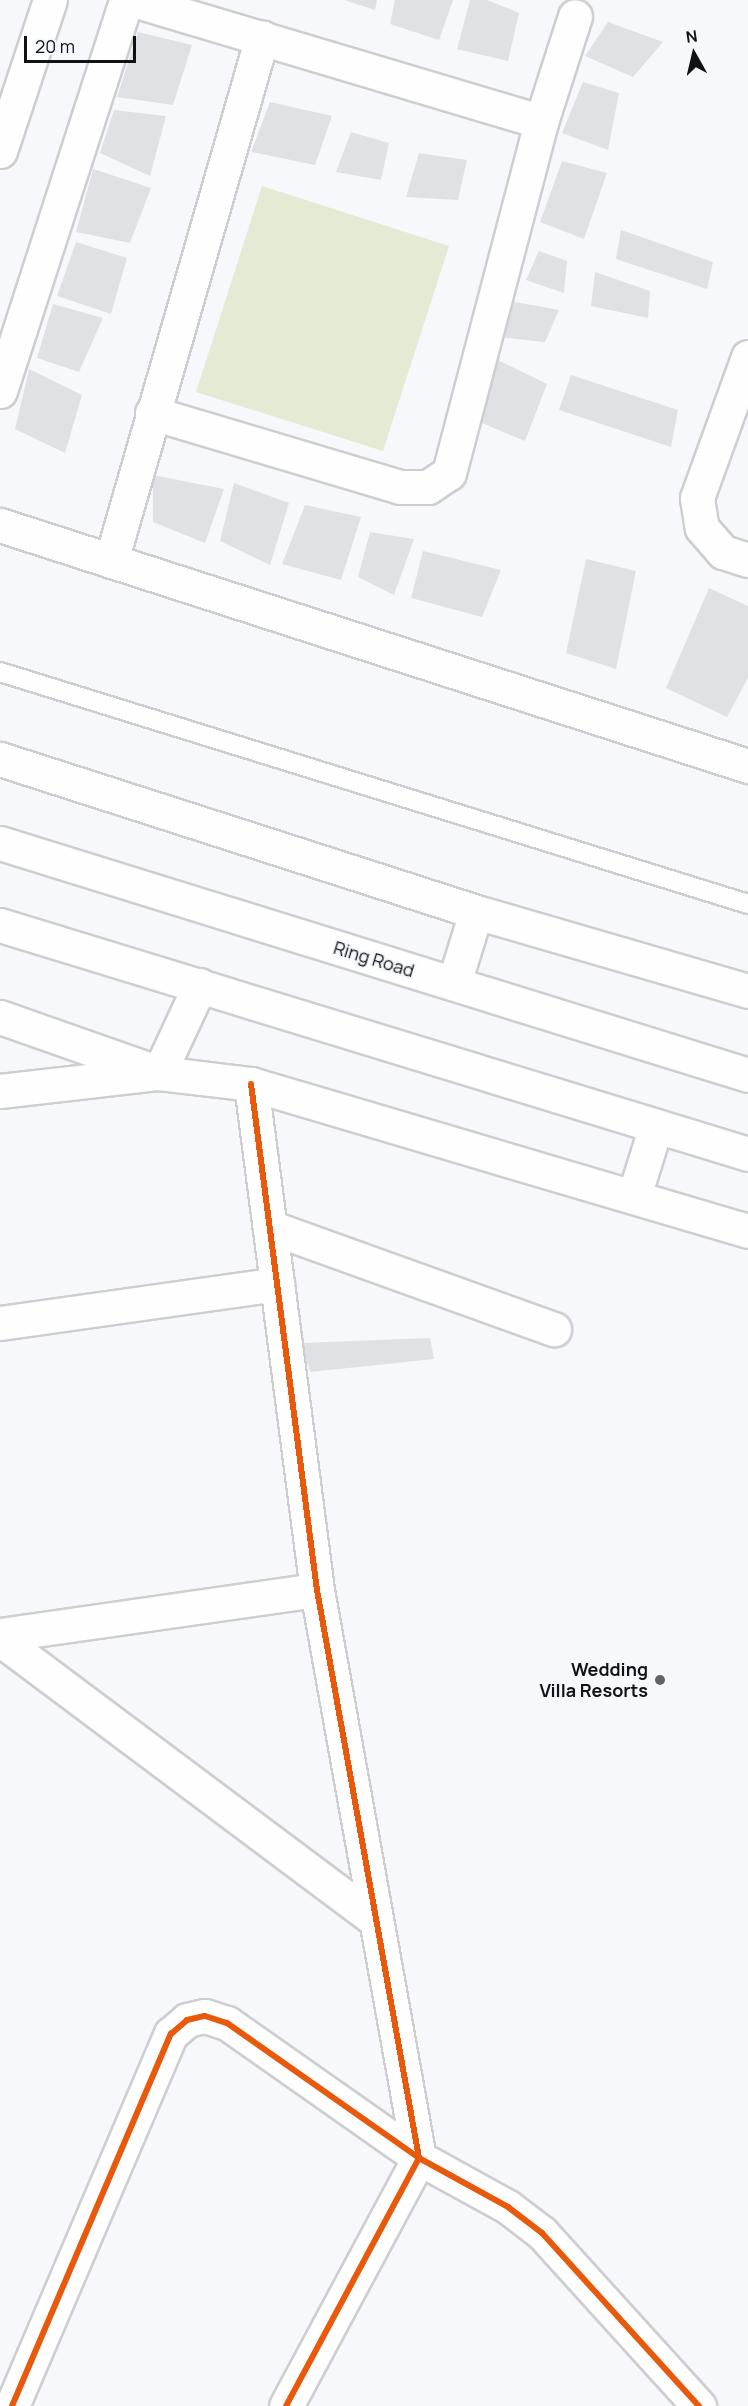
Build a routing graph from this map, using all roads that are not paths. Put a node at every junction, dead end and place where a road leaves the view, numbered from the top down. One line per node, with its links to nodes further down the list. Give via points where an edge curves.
1 (50, 0): 7 (street)
2 (126, 0): 9 (street)
3 (133, 0): 5 (street)
4 (575, 16): 6 (street)
5 (261, 37): 6 (street); 10 (street)
6 (541, 122): 10 (street, via 449,473 428,487 400,487)
7 (0, 151)
8 (748, 357): 12 (street, via 698,498 702,528 723,552)
9 (0, 391)
10 (152, 413): 13 (street)
11 (0, 525): 13 (street)
12 (748, 560)
13 (111, 561): 16 (street)
14 (0, 672): 18 (lane)
15 (0, 759): 19 (street)
16 (748, 766)
17 (0, 843): 21 (street, Ring Road)
18 (748, 904)
19 (476, 912): 21 (street); 23 (street)
20 (0, 925): 22 (street)
21 (454, 983): 26 (street, Ring Road)
22 (200, 985): 25 (street); 29 (street)
23 (748, 991)
24 (0, 1017): 25 (street)
25 (159, 1073): 27 (street); 28 (street)
26 (748, 1075)
27 (251, 1084): 31 (street); 32 (street)
28 (0, 1091)
29 (656, 1126): 30 (street); 31 (street)
30 (748, 1154)
31 (634, 1196): 33 (street)
32 (270, 1227): 34 (street); 36 (street)
33 (748, 1231)
34 (277, 1284): 35 (street); 37 (street)
35 (0, 1323)
36 (554, 1329)
37 (317, 1590): 38 (street); 40 (street)
38 (0, 1635)
39 (0, 1639): 40 (street)
40 (376, 1920): 41 (street)
41 (419, 2157): 42 (street, via 227,2024 206,2016 187,2020 171,2034); 43 (street); 44 (street, via 508,2207 542,2233)
42 (12, 2406)
43 (286, 2406)
44 (699, 2406)

